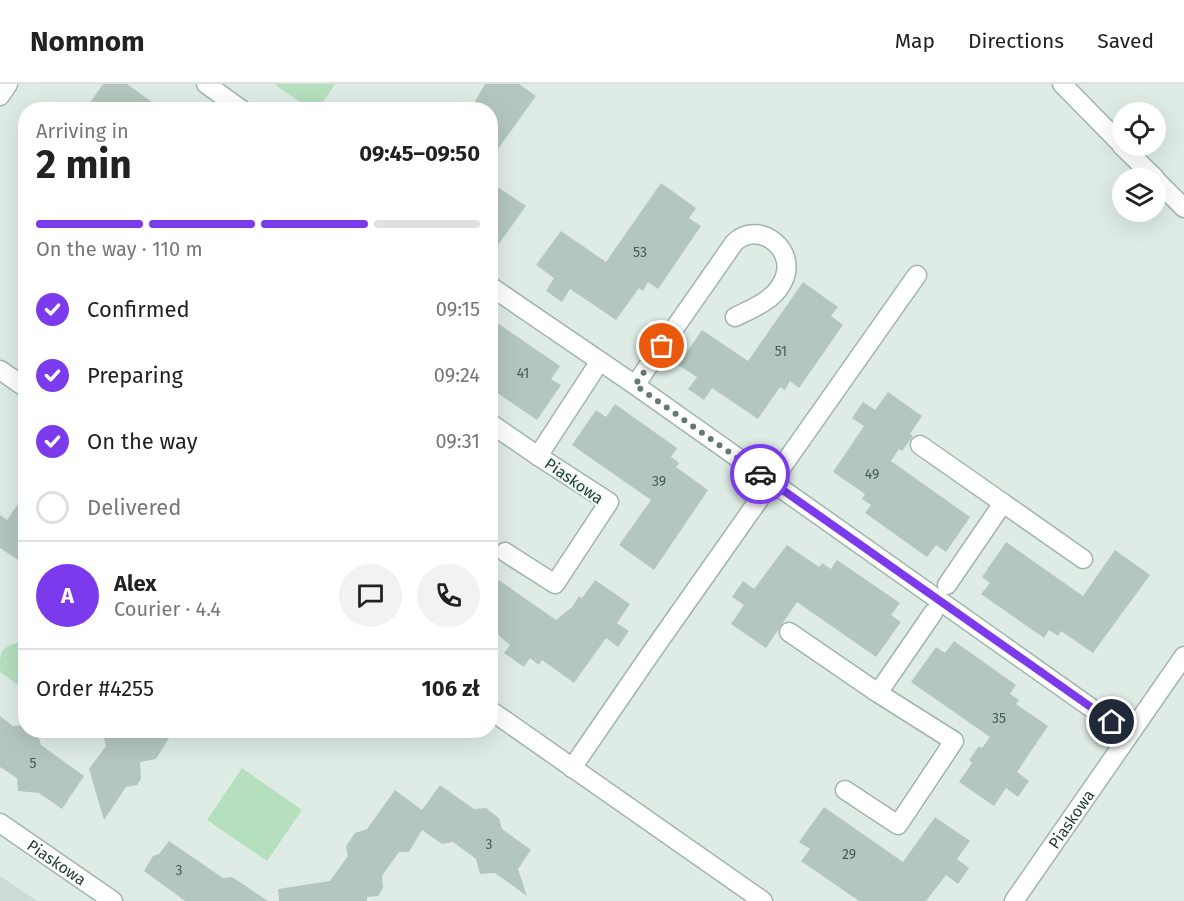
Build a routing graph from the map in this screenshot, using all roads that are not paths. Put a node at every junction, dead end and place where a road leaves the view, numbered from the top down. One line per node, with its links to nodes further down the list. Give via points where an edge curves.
1 (8, 84): 4 (street)
2 (206, 84): 5 (street)
3 (1062, 84): 6 (street)
4 (0, 96)
5 (231, 102)
6 (1112, 135)
7 (1133, 156): 8 (street)
8 (1144, 168)
9 (1166, 190): 10 (street)
10 (1184, 208)
11 (917, 275): 21 (street)
12 (498, 291): 14 (street)
13 (735, 317): 17 (street, via 764,303 781,287 787,273 785,254 777,243 762,236 746,234 734,243)
14 (600, 361): 17 (street); 20 (street, Piaskowa)
15 (1, 373): 16 (street)
16 (18, 383)
17 (635, 385): 21 (street)
18 (498, 428): 20 (street)
19 (920, 445): 22 (street)
20 (538, 456): 23 (street, Piaskowa, via 609,502 555,584)
21 (772, 482): 31 (street); 32 (street)
22 (1003, 503): 24 (street); 25 (street)
23 (505, 552)
24 (1083, 559)
25 (947, 585)
26 (933, 613): 29 (street)
27 (789, 632): 29 (street)
28 (1184, 656): 31 (street, Piaskowa)
29 (878, 693): 33 (street, via 954,741 898,825)
30 (498, 716): 32 (street)
31 (1128, 734): 35 (street, Piaskowa)
32 (573, 768): 37 (street)
33 (845, 790)
34 (0, 823): 36 (street, Piaskowa)
35 (1016, 900)
36 (113, 901)
37 (763, 901)

